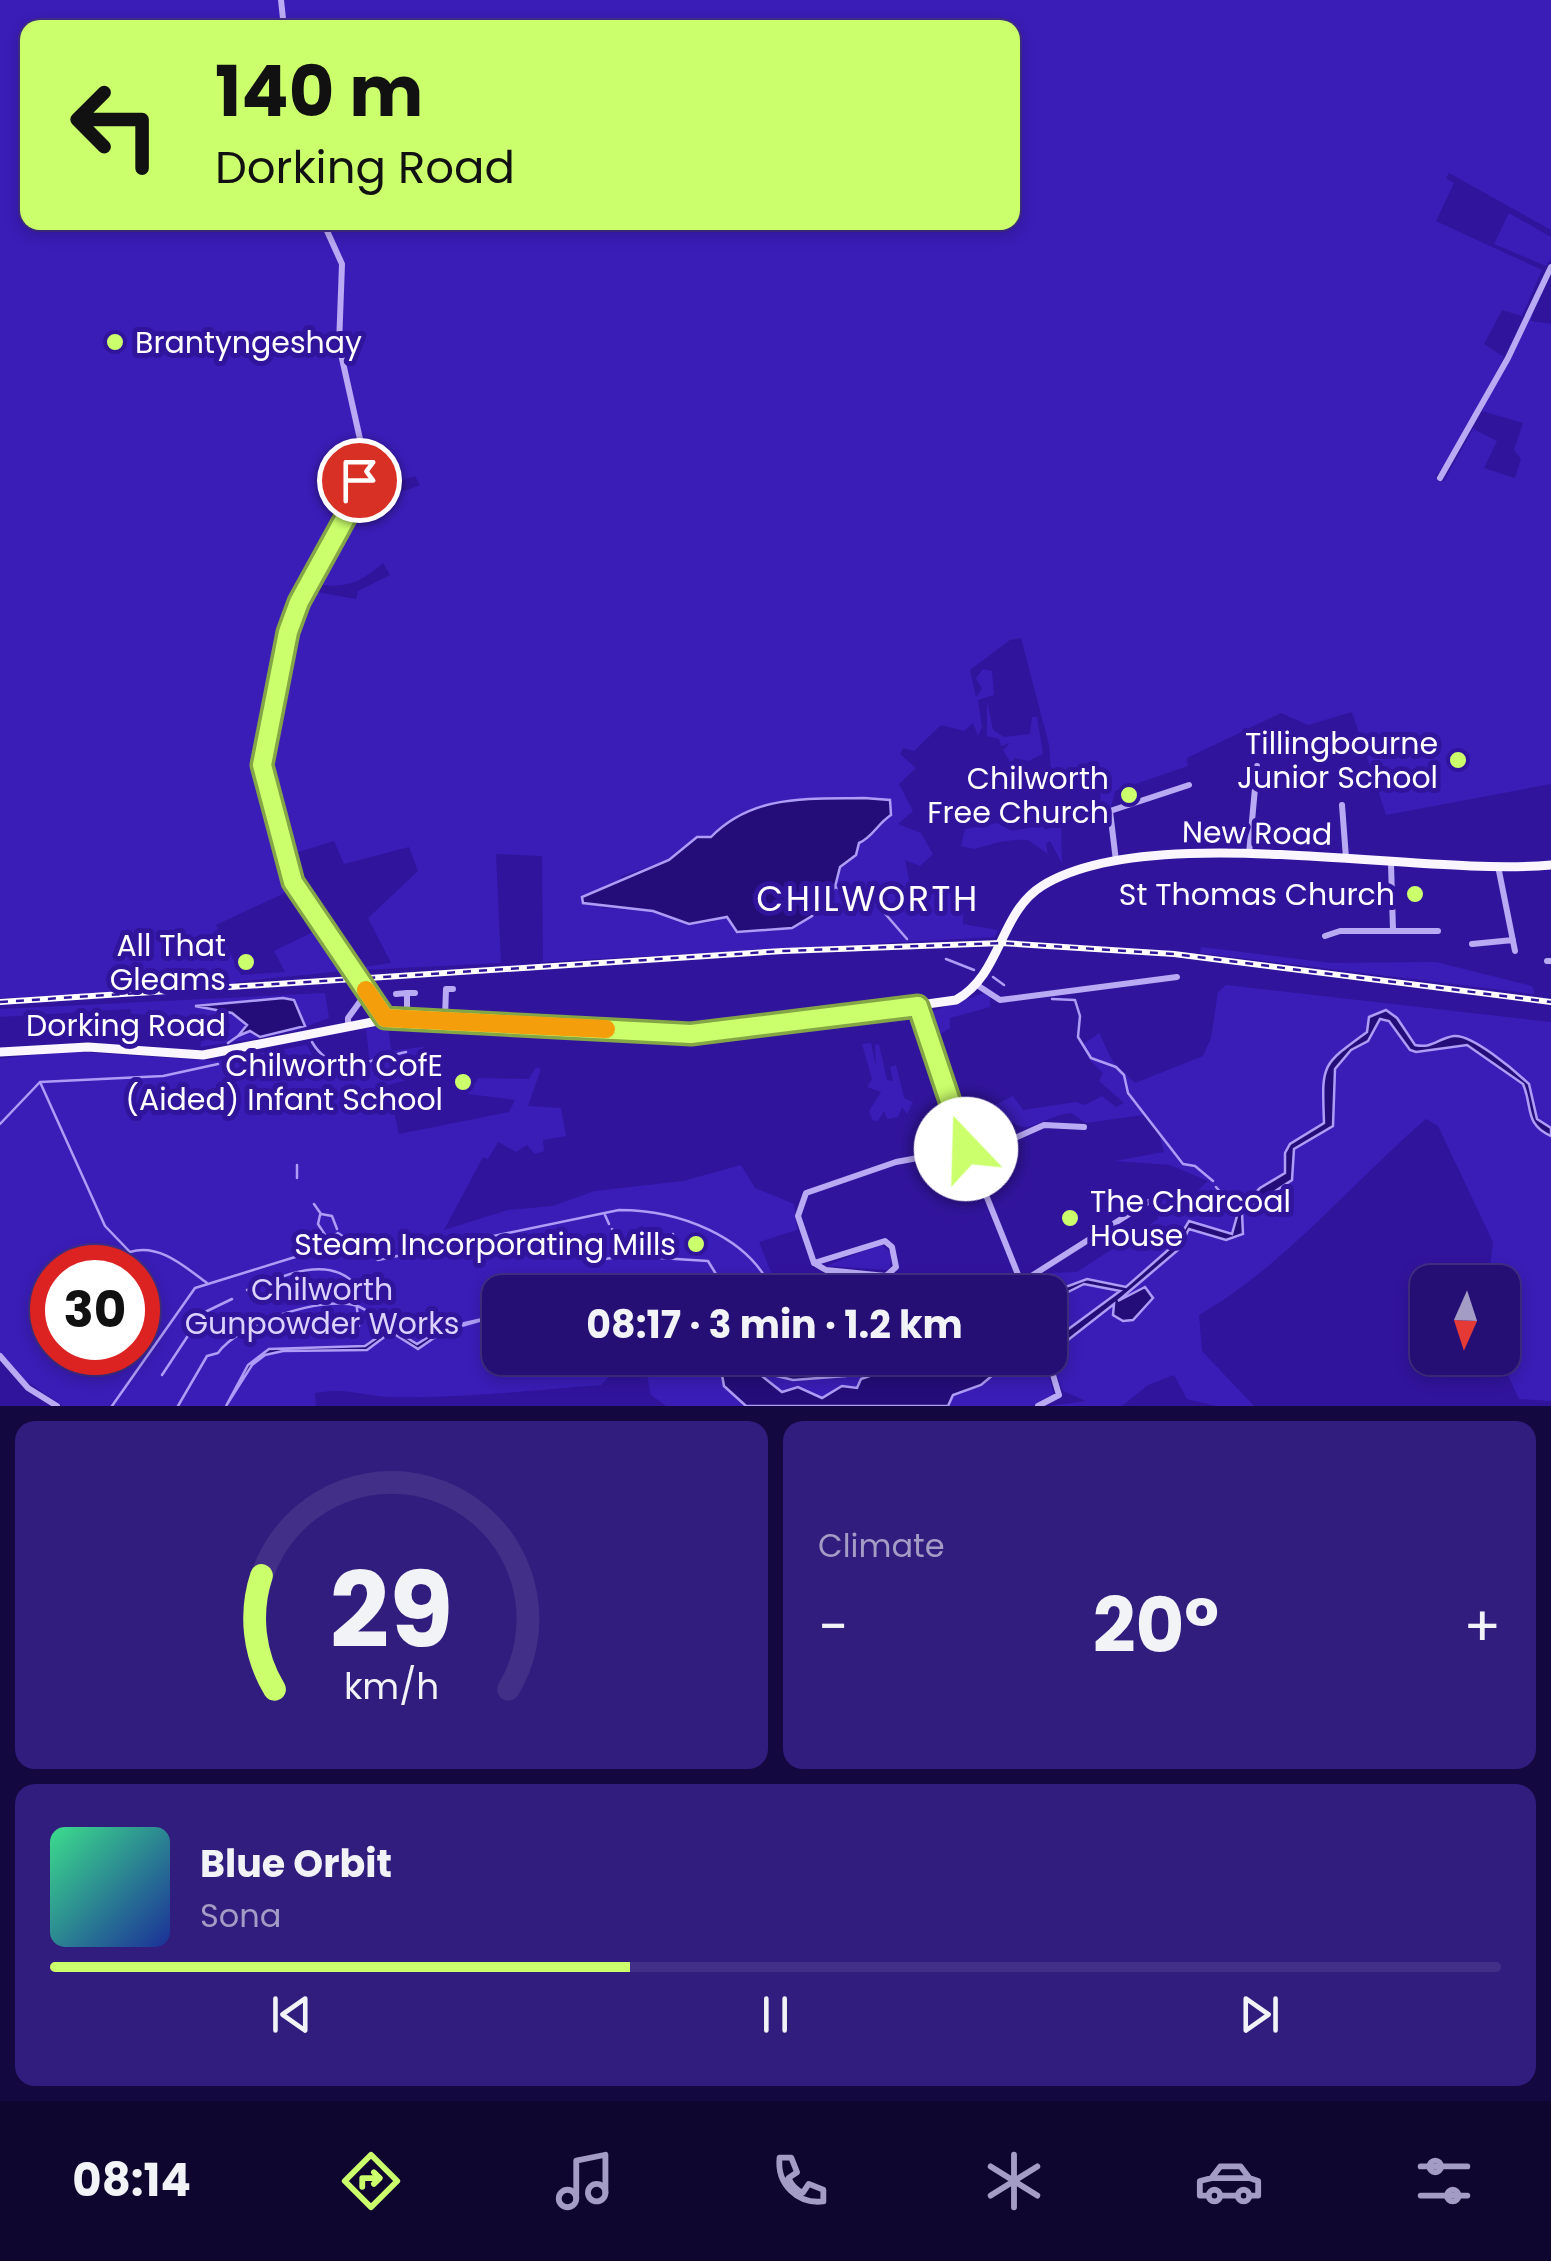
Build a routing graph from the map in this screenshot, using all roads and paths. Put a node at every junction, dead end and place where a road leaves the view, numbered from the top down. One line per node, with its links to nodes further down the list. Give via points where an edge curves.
1 (326, 230): 22 (street, via 342,264 339,345 364,457 354,502 288,632 262,765 293,882)
2 (1551, 267): 3 (street)
3 (1440, 478)
4 (1257, 766): 7 (street)
5 (1189, 786): 9 (street, via 1110,811)
6 (1342, 805): 8 (street)
7 (1249, 856): 8 (main road, New Road); 9 (main road, New Road)
8 (1346, 860): 10 (main road, New Road)
9 (1116, 862): 20 (main road, New Road, via 1041,886 1021,906)
10 (1391, 864): 12 (main road, New Road); 13 (street)
11 (1551, 865): 12 (main road, New Road)
12 (1498, 866): 16 (street)
13 (1392, 930): 14 (street); 15 (street)
14 (1438, 931)
15 (1325, 936)
16 (1513, 940): 17 (street); 18 (street)
17 (1472, 944)
18 (1515, 952)
19 (1177, 977): 20 (street, via 1000,1000)
20 (976, 986): 24 (main road, Dorking Road, via 949,1003)
21 (447, 989): 28 (street)
22 (368, 992): 27 (street); 30 (street)
23 (396, 994): 25 (street, via 410,993)
24 (918, 1006): 29 (main road, Dorking Road, via 718,1033); 33 (street)
25 (407, 1017): 27 (main road, Dorking Road); 28 (main road, Dorking Road)
26 (507, 1017): 29 (street)
27 (385, 1018): 30 (main road, Dorking Road)
28 (445, 1018): 29 (main road, Dorking Road)
29 (539, 1021)
30 (348, 1027): 31 (main road, Dorking Road, via 196,1056 88,1046)
31 (0, 1052)
32 (1084, 1127): 33 (street, via 1044,1125 997,1146)
33 (967, 1147): 35 (street, via 896,1162 806,1193 798,1216); 36 (street)
34 (1148, 1202): 37 (street)
35 (814, 1263): 35 (street, via 885,1241 896,1267 886,1276)
36 (1019, 1275)
37 (1033, 1275)
38 (0, 1356): 40 (street, via 28,1388)
39 (1053, 1375): 41 (street, via 1059,1395)
40 (57, 1406)
41 (1038, 1406)

